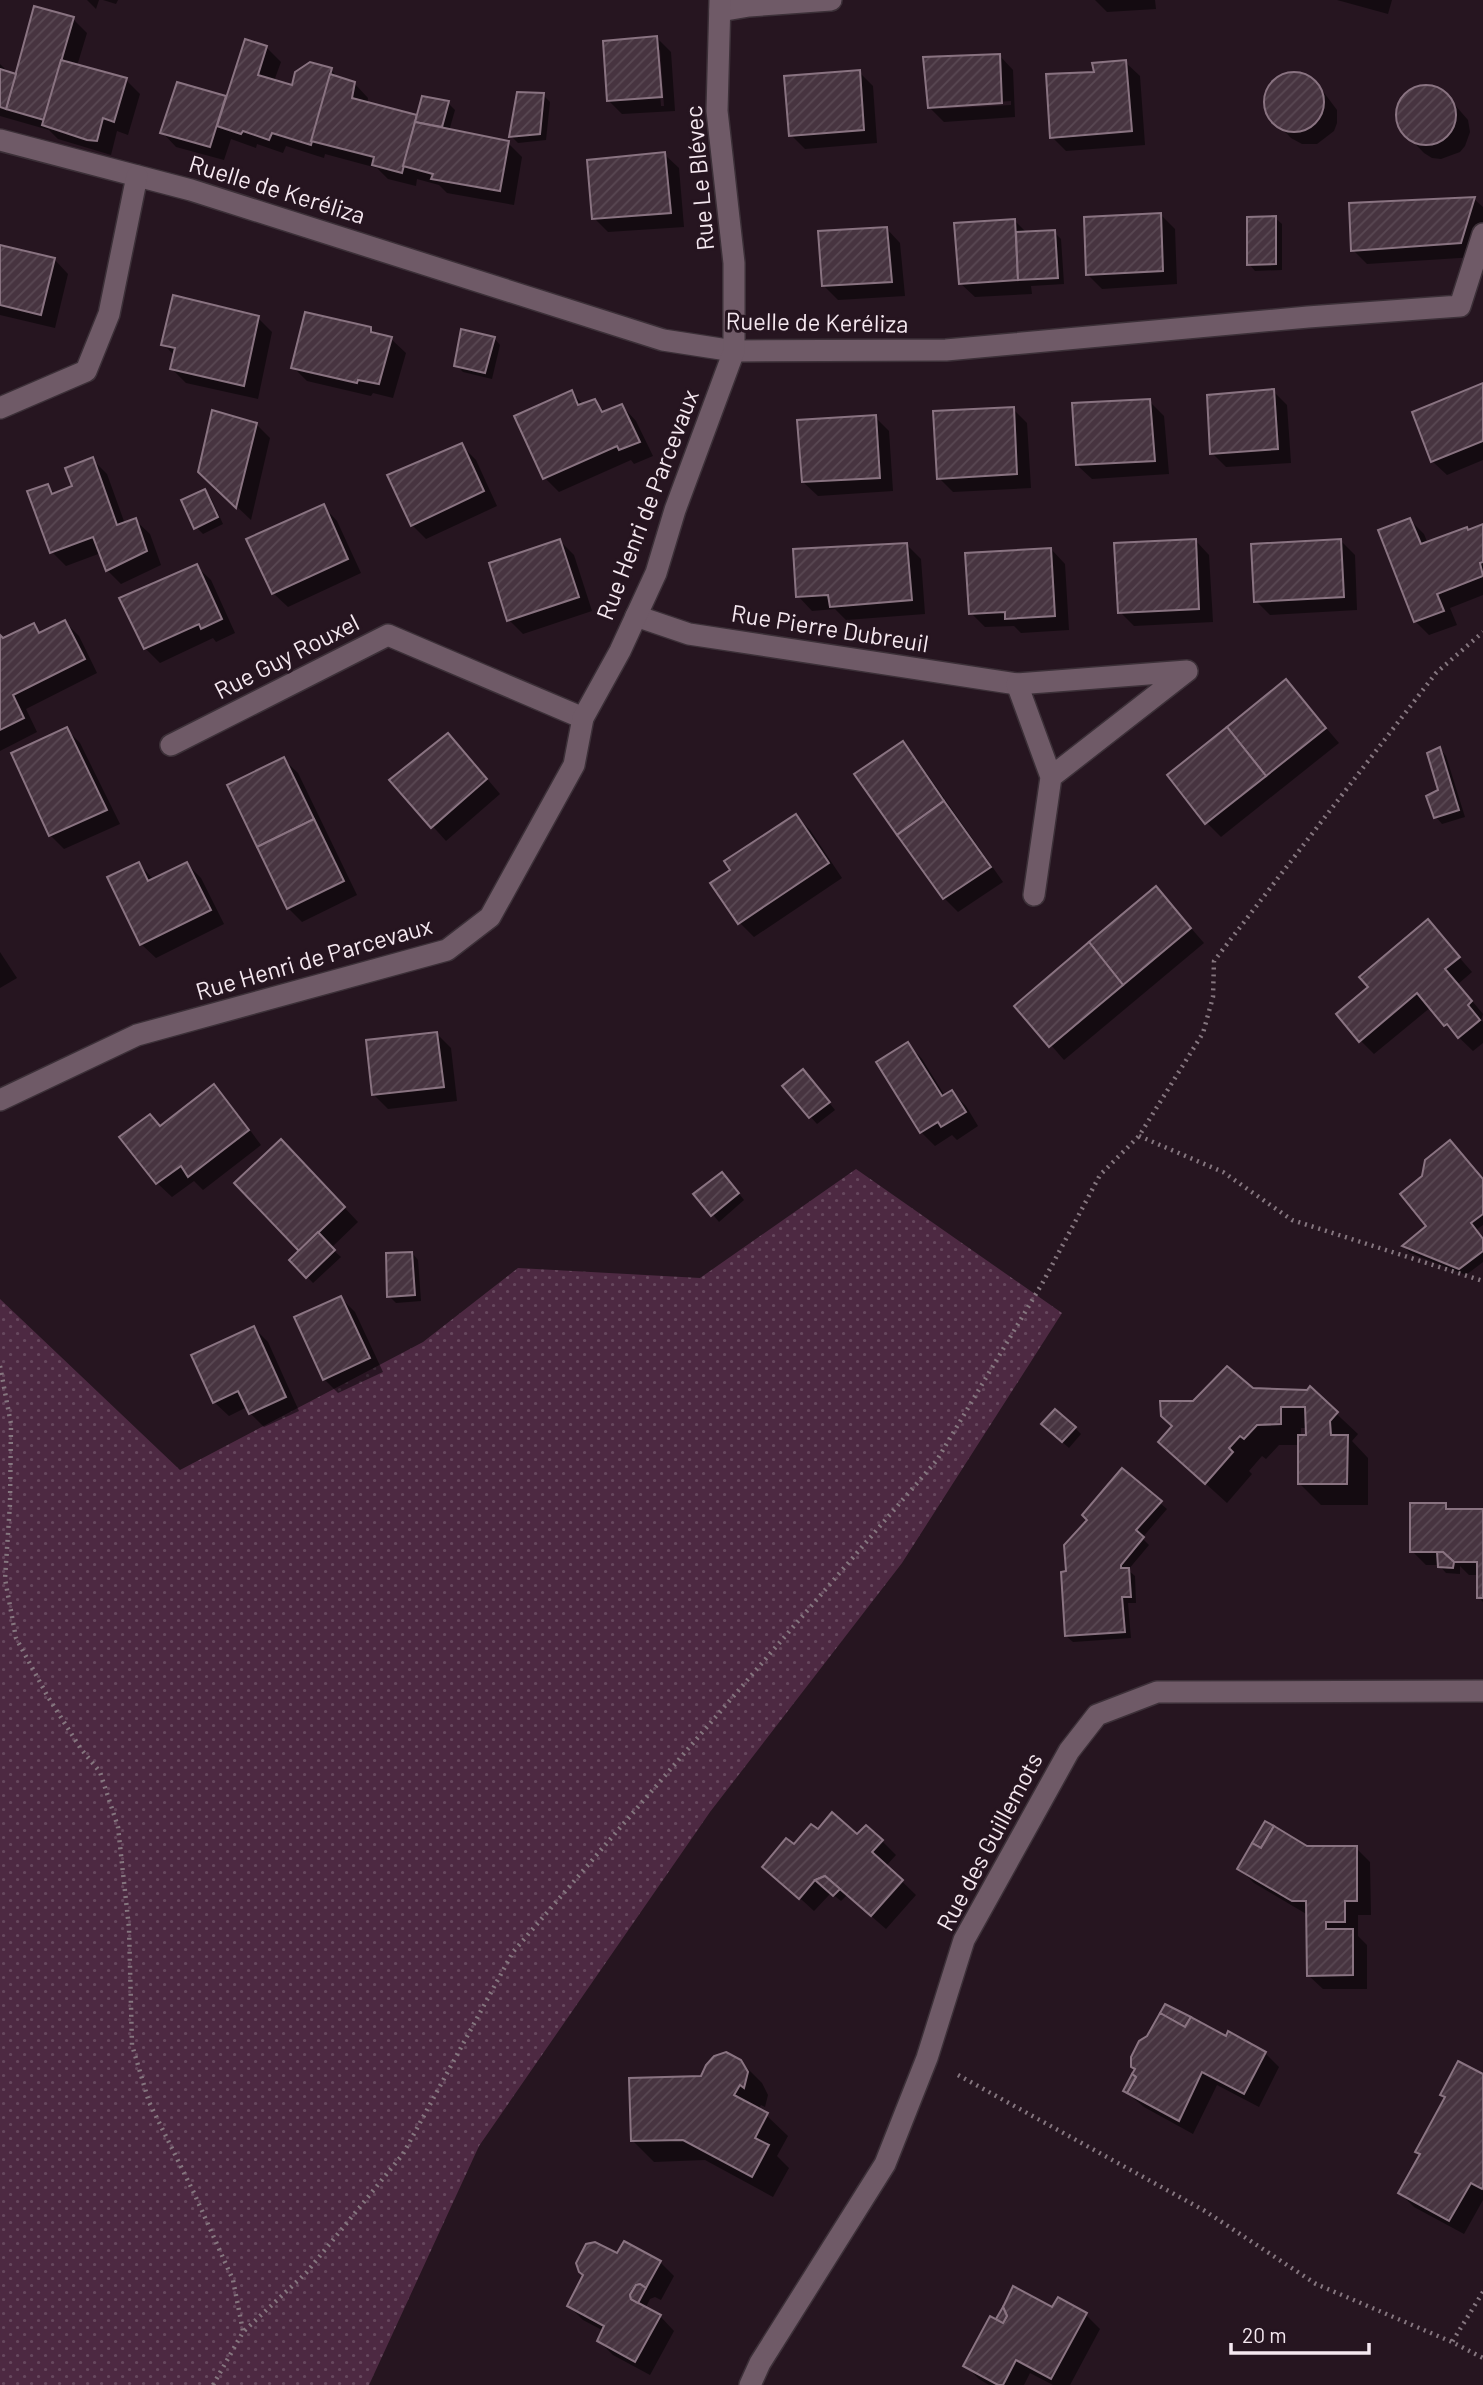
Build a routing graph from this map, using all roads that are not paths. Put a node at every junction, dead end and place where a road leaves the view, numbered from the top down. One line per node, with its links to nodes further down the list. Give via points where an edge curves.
1 (831, 0): 2 (street)
2 (720, 6): 6 (street, Rue Le Blévec, via 717,111 734,263)
3 (0, 140): 4 (street, Ruelle de Keréliza)
4 (137, 176): 6 (street, Ruelle de Keréliza, via 663,340); 7 (street, via 109,314 86,371)
5 (1483, 234): 6 (street, Ruelle de Keréliza, via 1460,306 946,350)
6 (734, 351): 8 (street, Rue Henri de Parcevaux, via 656,573)
7 (0, 408)
8 (636, 616): 9 (street, Rue Pierre Dubreuil, via 689,634); 10 (street, Rue Henri de Parcevaux)
9 (1017, 684): 12 (street); 12 (street, Rue Pierre Dubreuil, via 1186,671)
10 (583, 718): 11 (street, Rue Guy Rouxel, via 388,635); 14 (street, Rue Henri de Parcevaux, via 574,765 490,917 447,950 137,1035)
11 (171, 745)
12 (1051, 777): 13 (street)
13 (1034, 895)
14 (0, 1100)
15 (1483, 1690): 16 (street, Rue des Guillemots, via 1157,1692 1097,1715 1069,1751 964,1940 927,2058 885,2164)
16 (750, 2385)

